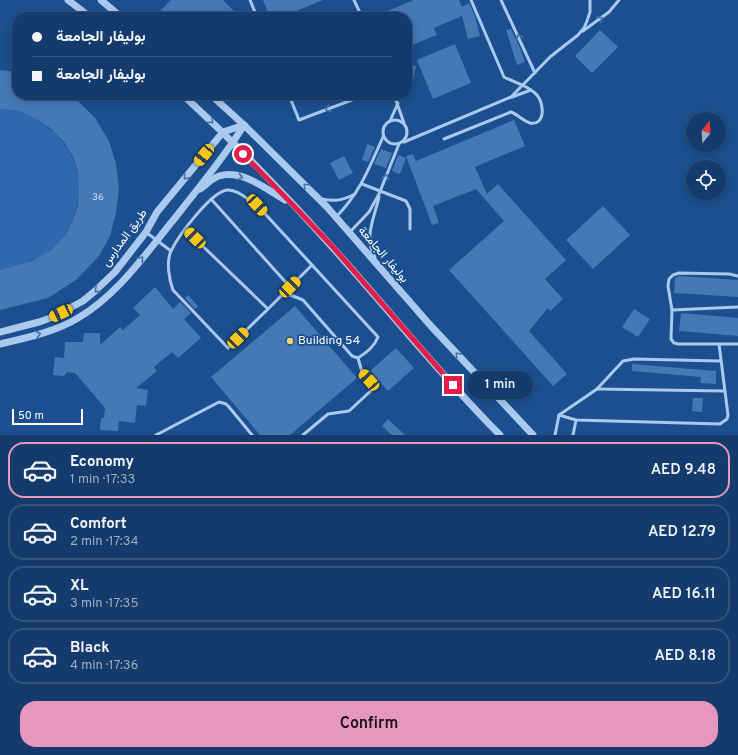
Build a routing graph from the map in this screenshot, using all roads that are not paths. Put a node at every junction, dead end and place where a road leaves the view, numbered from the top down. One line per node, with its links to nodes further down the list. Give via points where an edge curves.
1 (68, 0): 9 (street)
2 (101, 0): 10 (street)
3 (250, 0): 11 (lane)
4 (356, 0): 12 (lane)
5 (471, 0): 15 (lane, via 504,77)
6 (501, 0): 14 (lane, one-way to 6)
7 (590, 0): 13 (lane, via 587,21)
8 (619, 0): 13 (lane, one-way to 8, via 609,12)
9 (84, 12)
10 (115, 12)
11 (255, 12)
12 (360, 12)
13 (578, 35): 14 (lane, via 550,57)
14 (535, 73): 15 (lane)
15 (523, 85): 16 (lane); 17 (lane)
16 (531, 90): 17 (lane); 29 (lane, via 538,95 543,109 542,118 537,122 532,124 511,112)
17 (511, 97): 30 (lane)
18 (188, 100): 27 (street, one-way to 27)
19 (216, 100): 26 (street, بوليفار الجامعة)
20 (291, 100): 21 (lane, one-way to 20, via 299,120)
21 (352, 100)
22 (396, 100): 23 (lane)
23 (398, 104): 24 (lane); 25 (lane)
24 (390, 121): 25 (lane, via 396,120); 28 (lane, via 384,127)
25 (404, 124): 30 (lane, via 408,133)
26 (244, 125): 27 (street); 31 (street); 37 (street, بوليفار الجامعة, one-way to 26)
27 (223, 132): 31 (street); 43 (street, طريق المدارس, one-way to 43, via 157,212)
28 (383, 137): 32 (lane, via 390,144); 33 (lane)
29 (444, 139)
30 (404, 142): 32 (lane)
31 (233, 144): 36 (street); 39 (street)
32 (399, 144): 34 (lane, one-way to 32)
33 (362, 184): 34 (lane); 35 (lane)
34 (380, 192): 42 (lane, via 406,201 410,209); 44 (lane, via 369,212); 48 (lane, via 370,226 370,238 373,254)
35 (356, 193): 37 (lane, via 338,201); 40 (lane)
36 (194, 194): 39 (street, one-way to 39, via 217,177 230,174 252,181); 45 (street)
37 (318, 198): 40 (street, بوليفار الجامعة)
38 (211, 199): 41 (lane); 47 (lane, via 228,190 235,191 257,205); 50 (lane)
39 (294, 206): 63 (street)
40 (336, 217): 44 (street, بوليفار الجامعة)
41 (186, 229): 46 (lane); 53 (lane)
42 (410, 229)
43 (146, 232): 45 (lane); 55 (street, طريق المدارس, one-way to 55, via 106,281 83,301 69,310 39,322)
44 (350, 233): 48 (street, بوليفار الجامعة)
45 (157, 240): 46 (lane); 56 (street, one-way to 45, via 77,319 107,298)
46 (171, 251): 53 (lane, via 170,282 173,290 228,348)
47 (312, 265): 50 (lane); 59 (lane, via 378,337 367,353)
48 (384, 272): 71 (street, بوليفار الجامعة, one-way to 48)
49 (738, 276): 54 (lane, via 687,273 673,275 668,286)
50 (290, 287): 51 (lane)
51 (283, 294): 53 (lane); 59 (lane, via 303,300 352,356)
52 (738, 307): 54 (lane)
53 (268, 309)
54 (672, 310): 57 (lane, via 671,339 674,343)
55 (0, 332)
56 (0, 344)
57 (718, 344): 58 (lane); 60 (lane)
58 (738, 344)
59 (358, 358): 68 (lane, via 362,372 376,387 349,411 328,414)
60 (720, 361): 61 (lane, via 627,360 623,361); 62 (lane)
61 (597, 389): 62 (lane); 64 (lane)
62 (724, 391): 65 (lane, via 728,414 727,419 720,424)
63 (473, 408): 69 (lane); 70 (street)
64 (559, 415): 65 (lane); 72 (lane)
65 (576, 420): 73 (lane)
66 (156, 435): 67 (lane, via 216,403 223,402)
67 (252, 435)
68 (303, 435)
69 (496, 435)
70 (500, 435)
71 (533, 435)
72 (555, 435)
73 (573, 435)

